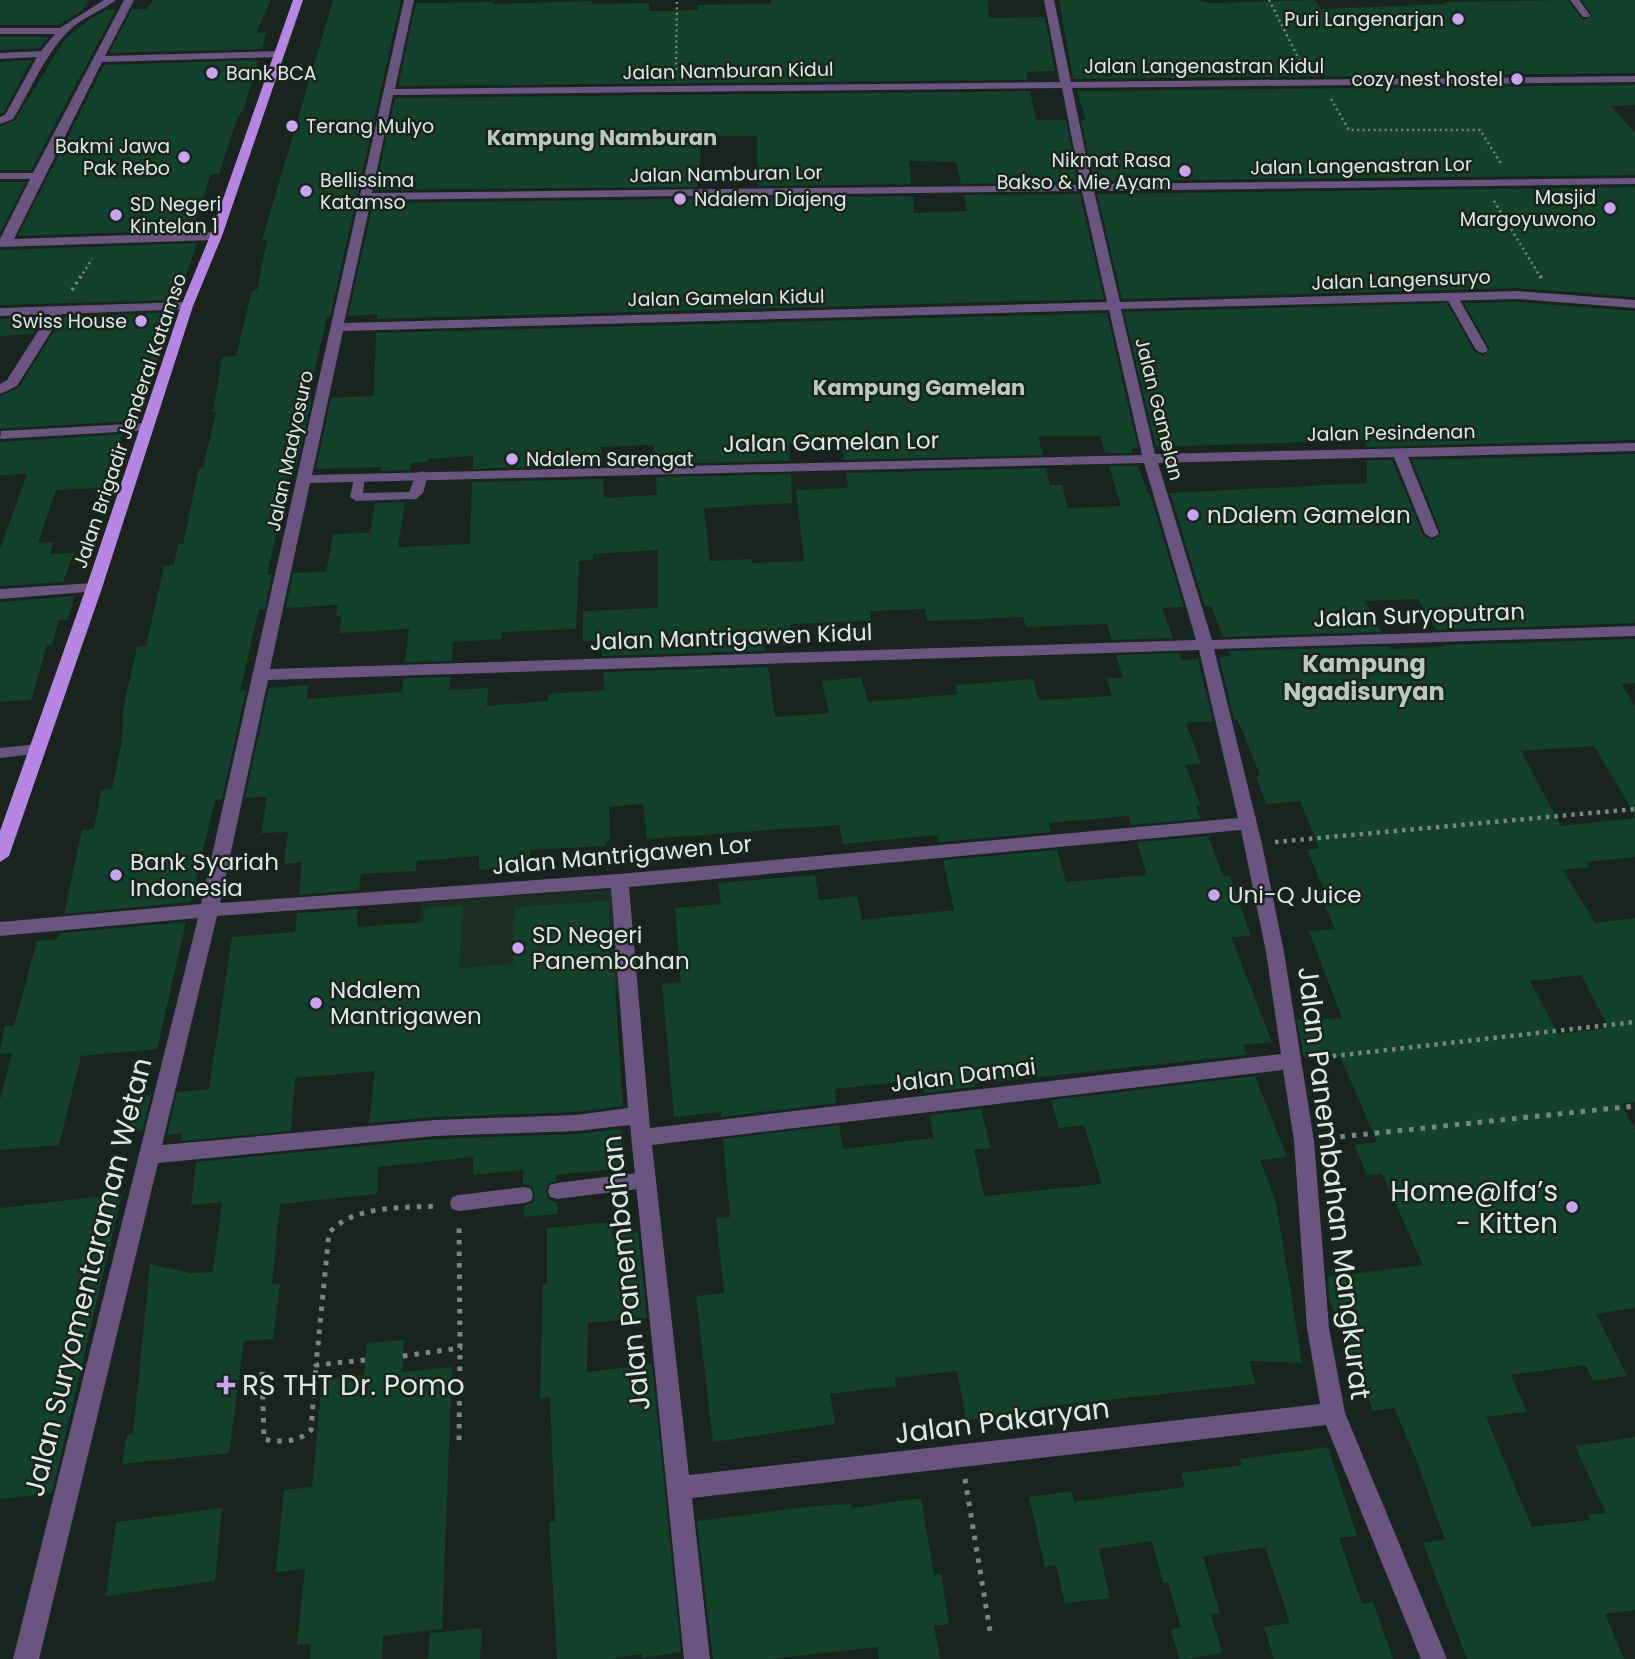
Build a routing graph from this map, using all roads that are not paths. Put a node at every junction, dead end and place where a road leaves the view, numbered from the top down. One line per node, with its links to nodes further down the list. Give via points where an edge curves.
1 (111, 0): 9 (street)
2 (129, 0): 13 (street)
3 (298, 0): 11 (main road, Jalan Brigadir Jenderal Katamso)
4 (409, 0): 16 (street, Jalan Madyosuro)
5 (1049, 0): 15 (street, Jalan Gamelan)
6 (1574, 0): 7 (lane)
7 (1586, 15)
8 (0, 31): 9 (street)
9 (60, 31): 10 (street)
10 (44, 54): 12 (street); 17 (street, via 9,117)
11 (279, 54): 13 (street); 23 (main road, Jalan Brigadir Jenderal Katamso)
12 (0, 56)
13 (96, 59): 19 (street)
14 (1635, 79): 15 (street, Jalan Langenastran Kidul)
15 (1067, 83): 16 (street, Jalan Namburan Kidul); 21 (street, Jalan Gamelan)
16 (390, 93): 22 (street, Jalan Madyosuro)
17 (0, 121)
18 (0, 176): 19 (street)
19 (37, 176): 24 (street)
20 (1635, 181): 21 (street, Jalan Langenastran Lor)
21 (1087, 187): 22 (street, Jalan Namburan Lor); 28 (street, Jalan Gamelan)
22 (365, 197): 31 (street, Jalan Madyosuro)
23 (216, 236): 24 (street); 27 (main road, Jalan Brigadir Jenderal Katamso)
24 (3, 243)
25 (1452, 298): 26 (street, Jalan Langensuryo, via 1553,297); 28 (street, Jalan Langensuryo); 32 (lane)
26 (1635, 304)
27 (187, 306): 29 (street); 34 (main road, Jalan Brigadir Jenderal Katamso)
28 (1115, 308): 31 (street, Jalan Gamelan Kidul); 38 (street, Jalan Gamelan)
29 (57, 311): 30 (street); 33 (street, via 12,383)
30 (0, 312)
31 (337, 327): 41 (street, Jalan Madyosuro)
32 (1482, 350)
33 (0, 390)
34 (147, 427): 35 (street); 43 (main road, Jalan Brigadir Jenderal Katamso)
35 (1, 435)
36 (1635, 447): 37 (street, Jalan Pesindenan)
37 (1399, 452): 38 (street, Jalan Pesindenan); 42 (street)
38 (1149, 457): 39 (street, Jalan Gamelan Lor); 46 (street, Jalan Gamelan)
39 (422, 475): 40 (street, Jalan Gamelan Lor); 40 (lane, via 417,494 411,496 356,497)
40 (359, 477): 41 (street, Jalan Gamelan Lor)
41 (304, 479): 47 (street, Jalan Madyosuro)
42 (1432, 534)
43 (94, 588): 44 (street); 48 (main road, Jalan Brigadir Jenderal Katamso)
44 (0, 594)
45 (1635, 631): 46 (street, Jalan Suryoputran)
46 (1205, 644): 47 (street, Jalan Mantrigawen Kidul); 50 (street, Jalan Gamelan)
47 (260, 675): 53 (street, Jalan Madyosuro)
48 (37, 749): 49 (lane); 51 (main road, Jalan Brigadir Jenderal Katamso)
49 (0, 753)
50 (1247, 823): 52 (street, Jalan Mantrigawen Lor); 55 (street, Jalan Panembahan Mangkurat, via 1275,952)
51 (1, 850)
52 (619, 881): 53 (street, Jalan Mantrigawen Lor); 56 (street, Jalan Panembahan)
53 (209, 910): 54 (street, Jalan Mantrigawen Lor); 58 (street, Jalan Suryomentaraman Wetan)
54 (0, 929)
55 (1290, 1061): 57 (street, Jalan Damai); 63 (street, Jalan Panembahan Mangkurat, via 1304,1141 1318,1328)
56 (640, 1115): 57 (street, Jalan Panembahan); 58 (street, via 576,1123 435,1128)
57 (641, 1138): 59 (street, Jalan Panembahan)
58 (147, 1155): 65 (street, Jalan Suryomentaraman Wetan)
59 (646, 1180): 60 (lane); 64 (street, Jalan Panembahan)
60 (556, 1191)
61 (524, 1195): 62 (lane)
62 (459, 1203)
63 (1333, 1413): 64 (street, Jalan Pakaryan); 67 (street, Jalan Panembahan Mangkurat)
64 (678, 1488): 66 (street, Jalan Panembahan)
65 (26, 1659)
66 (697, 1659)
67 (1434, 1659)

